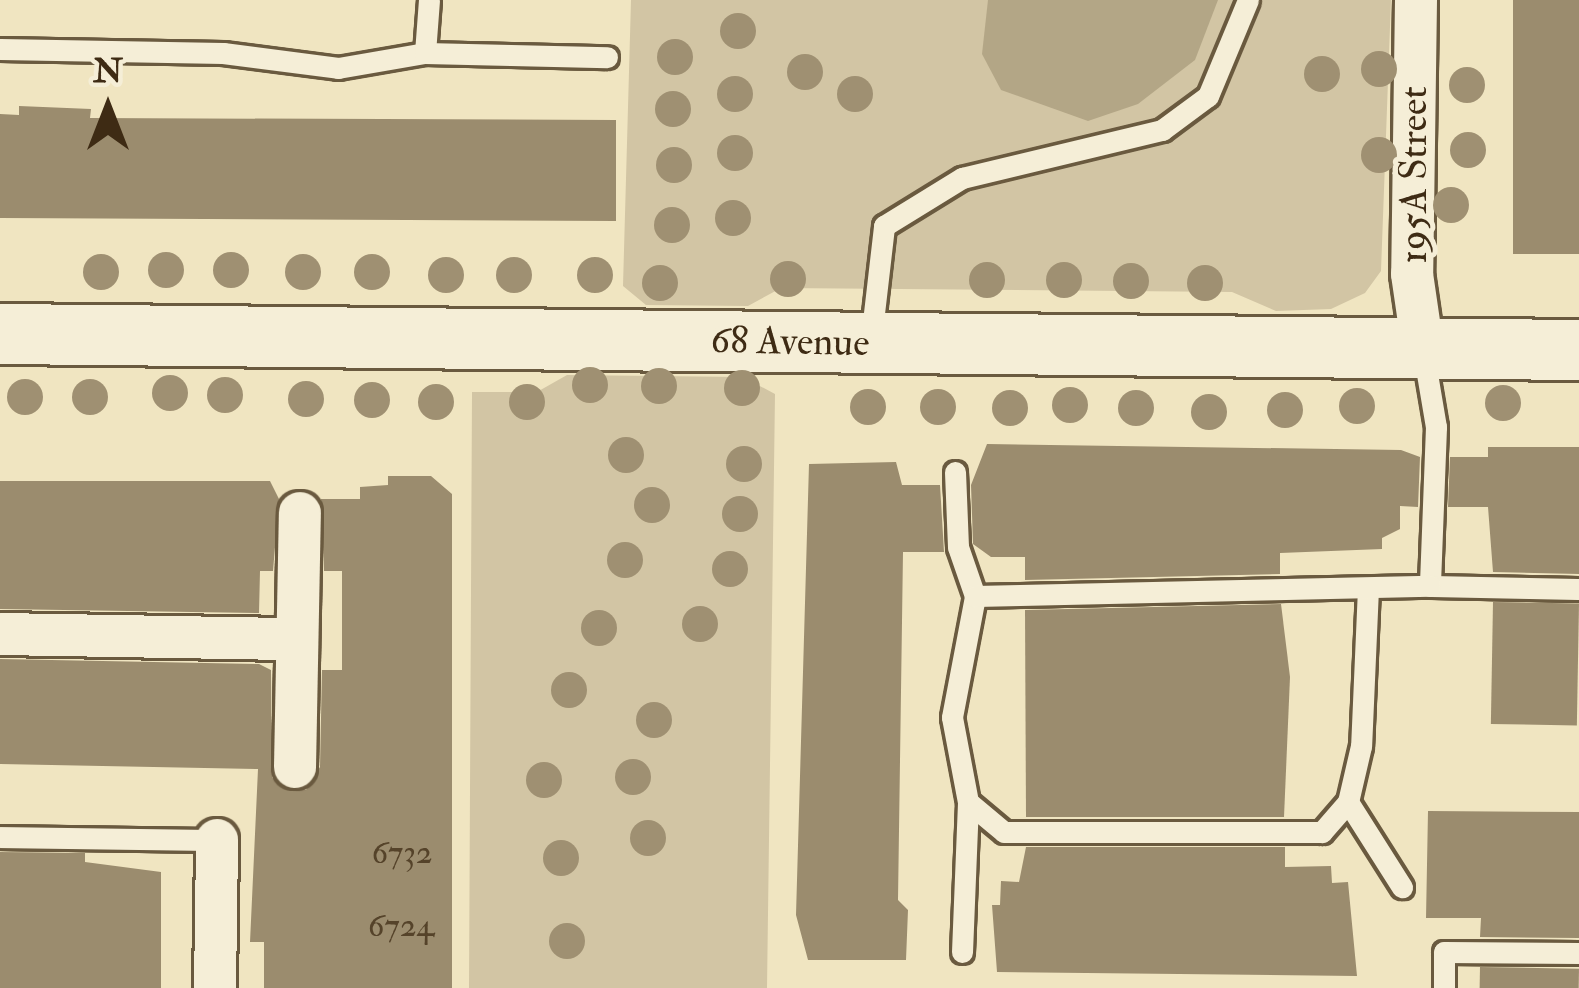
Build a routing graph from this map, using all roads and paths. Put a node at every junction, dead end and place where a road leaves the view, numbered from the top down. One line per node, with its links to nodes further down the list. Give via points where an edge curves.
1 (429, 0): 5 (lane)
2 (1249, 0): 8 (lane, via 1208,96 1162,130 962,178 884,226 874,256)
3 (1416, 0): 9 (street, 195A Street, via 1412,274)
4 (0, 49): 5 (lane, via 223,53 338,68)
5 (425, 53): 6 (lane)
6 (608, 57)
7 (0, 334): 8 (street, 68 Avenue)
8 (872, 343): 9 (street, 68 Avenue)
9 (1423, 349): 10 (street, 68 Avenue); 13 (lane, via 1436,427)
10 (1579, 350)
11 (955, 472): 16 (lane, via 958,547)
12 (300, 513): 18 (street)
13 (1430, 586): 14 (lane); 15 (lane)
14 (1368, 588): 16 (lane); 21 (lane, via 1361,746)
15 (1579, 589)
16 (975, 596): 20 (lane, via 952,717)
17 (0, 634): 18 (street)
18 (297, 639): 19 (street)
19 (295, 767)
20 (968, 802): 21 (lane, via 1004,832 1322,832); 25 (lane)
21 (1348, 802): 24 (lane)
22 (0, 837): 23 (lane)
23 (217, 840): 27 (street)
24 (1402, 887)
25 (962, 952)
26 (1579, 953): 28 (lane, via 1444,952)
27 (215, 988)
28 (1444, 988)

